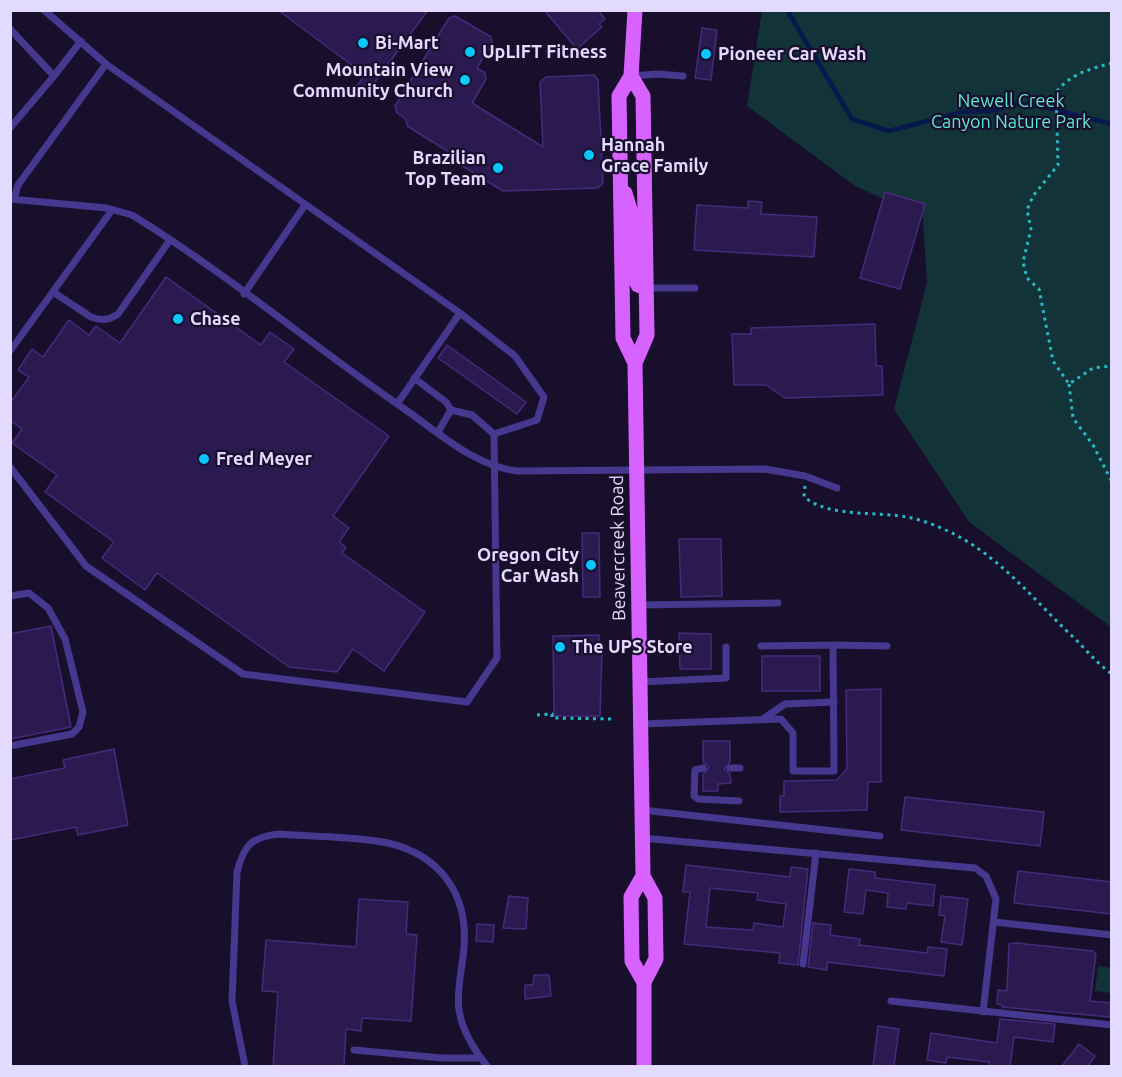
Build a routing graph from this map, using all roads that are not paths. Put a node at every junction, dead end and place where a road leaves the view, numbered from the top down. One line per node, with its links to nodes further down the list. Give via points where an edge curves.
1 (44, 10): 4 (lane)
2 (635, 10): 7 (main road, Beavercreek Road)
3 (10, 29): 6 (lane)
4 (81, 41): 5 (lane); 6 (lane)
5 (106, 64): 11 (lane, via 18,185); 12 (lane)
6 (54, 76): 9 (lane)
7 (631, 76): 8 (lane); 10 (main road, Beavercreek Road, via 619,96); 15 (main road, Beavercreek Road, via 643,96)
8 (683, 76)
9 (10, 128)
10 (620, 173): 15 (main road, via 631,213 633,273 638,285); 21 (main road, Beavercreek Road, via 622,338)
11 (12, 199): 13 (lane)
12 (304, 205): 18 (lane); 19 (lane)
13 (112, 210): 14 (lane, via 132,215); 17 (lane)
14 (170, 240): 17 (lane, via 112,318 91,317); 18 (lane)
15 (646, 288): 16 (lane); 21 (main road, Beavercreek Road, via 647,335)
16 (695, 288)
17 (53, 292): 20 (lane)
18 (244, 294): 23 (lane)
19 (460, 312): 22 (lane); 26 (lane, via 515,356 544,397 537,420)
20 (10, 351)
21 (634, 363): 29 (main road, Beavercreek Road)
22 (414, 378): 23 (lane); 24 (lane)
23 (397, 404): 25 (lane)
24 (451, 410): 25 (lane); 26 (lane, via 472,416)
25 (438, 432): 28 (lane)
26 (494, 434): 28 (lane)
27 (10, 467): 28 (lane, via 86,566 243,674 467,702 497,658)
28 (496, 469): 29 (lane)
29 (637, 470): 30 (lane, via 748,468 805,476); 33 (main road, Beavercreek Road)
30 (837, 488)
31 (10, 596): 42 (lane, via 29,593 48,608 65,639 83,712 79,727 72,734)
32 (778, 603): 33 (lane)
33 (639, 604): 38 (main road, Beavercreek Road)
34 (833, 645): 35 (lane); 36 (lane); 39 (lane)
35 (761, 646)
36 (887, 646)
37 (726, 647): 38 (lane, via 726,678)
38 (640, 682): 41 (main road, Beavercreek Road)
39 (834, 702): 40 (lane, via 785,704); 40 (lane, via 834,771 793,771 793,733 781,719)
40 (762, 720): 41 (lane)
41 (641, 724): 47 (main road, Beavercreek Road)
42 (10, 746)
43 (703, 768): 46 (lane, via 695,770 694,796)
44 (730, 768): 45 (lane)
45 (740, 768)
46 (739, 801)
47 (642, 810): 48 (lane); 49 (main road, Beavercreek Road)
48 (880, 836)
49 (642, 838): 50 (lane); 51 (main road, Beavercreek Road)
50 (816, 853): 52 (lane, via 975,868 993,886); 54 (lane)
51 (643, 876): 55 (main road, Beavercreek Road, via 655,898 656,959); 55 (main road, Beavercreek Road, via 631,897 632,961)
52 (993, 922): 53 (lane); 57 (lane)
53 (1112, 935)
54 (803, 964)
55 (644, 982): 63 (main road, Beavercreek Road)
56 (891, 1001): 57 (lane)
57 (983, 1012): 58 (lane)
58 (1112, 1025)
59 (354, 1050): 60 (lane)
60 (481, 1058): 61 (lane, via 459,1010 464,943 460,898 442,873 387,843 279,834 251,842 242,852 237,872 232,1000); 62 (lane)
61 (245, 1066)
62 (487, 1066)
63 (644, 1066)

